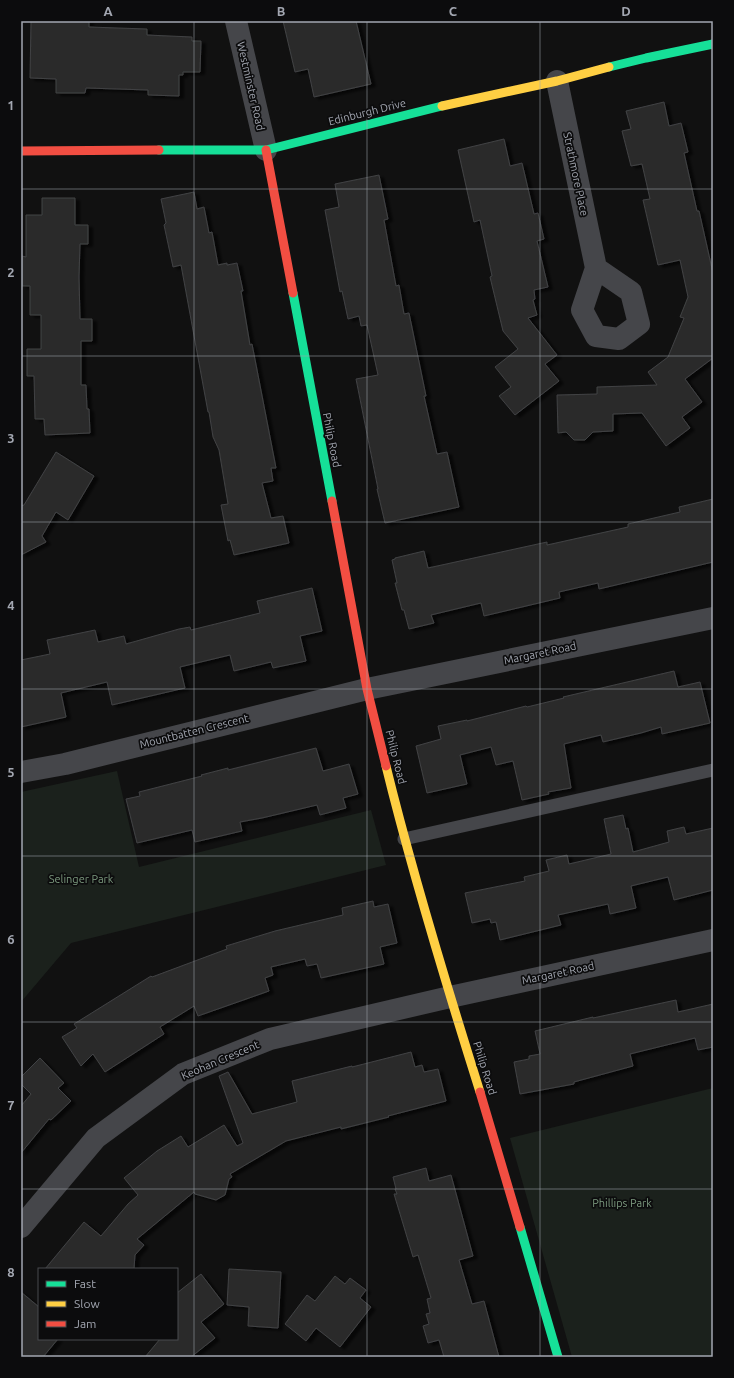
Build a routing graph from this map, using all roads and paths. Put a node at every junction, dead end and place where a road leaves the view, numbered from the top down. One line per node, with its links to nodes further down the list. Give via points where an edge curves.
1 (236, 21): 4 (street, Westminster Road)
2 (713, 44): 3 (street, Edinburgh Drive)
3 (557, 81): 4 (street, Edinburgh Drive, via 438,107); 6 (street, Strathmore Place)
4 (266, 150): 5 (street, Edinburgh Drive); 8 (street, Philip Road)
5 (21, 151)
6 (596, 268)
7 (713, 618): 8 (street, Margaret Road)
8 (367, 689): 10 (street, Mountbatten Crescent, via 64,764); 11 (street, Philip Road)
9 (713, 770): 11 (lane)
10 (21, 772)
11 (404, 839): 13 (street, Philip Road)
12 (713, 940): 13 (street, Margaret Road)
13 (450, 997): 14 (street, Keohan Crescent, via 270,1039 183,1074 96,1138); 15 (street, Philip Road)
14 (21, 1227)
15 (558, 1357)

